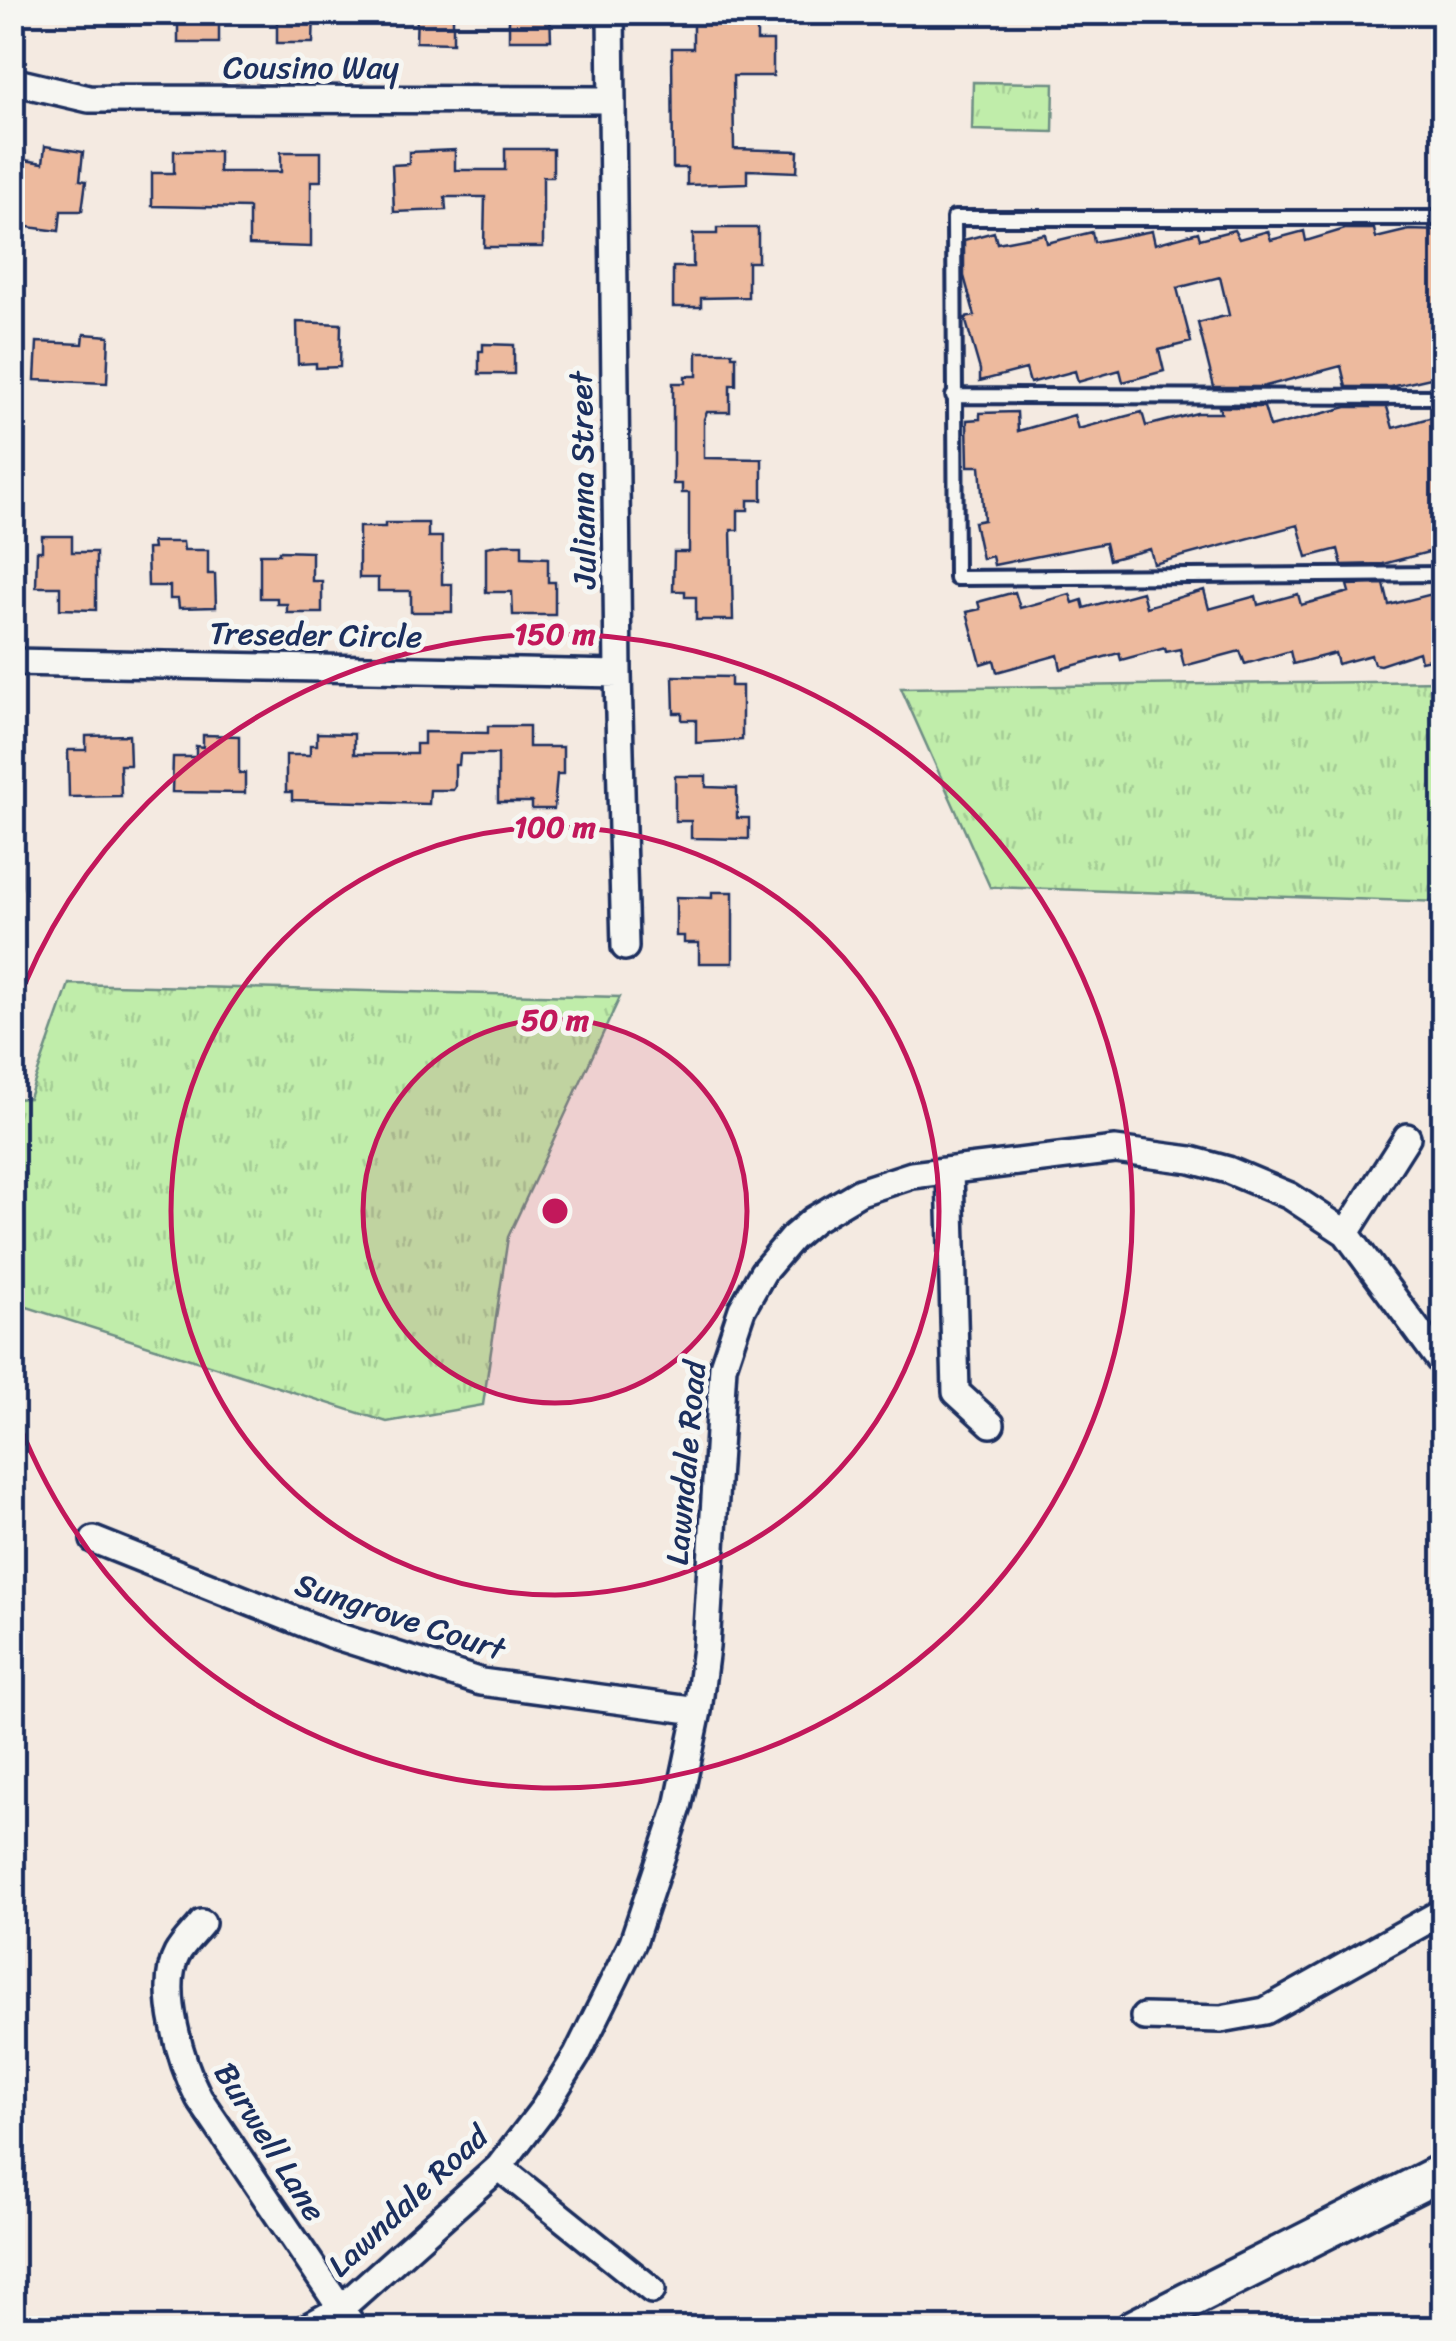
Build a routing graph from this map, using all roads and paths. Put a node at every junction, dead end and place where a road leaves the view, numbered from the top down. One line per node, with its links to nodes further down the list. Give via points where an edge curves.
1 (611, 12): 3 (street, Julianna Street)
2 (12, 81): 3 (street, Cousino Way, via 89,99)
3 (612, 100): 9 (street, Julianna Street)
4 (1444, 218): 5 (lane, via 954,218)
5 (952, 396): 6 (lane); 7 (lane, via 956,578)
6 (1444, 397)
7 (1444, 574)
8 (12, 662): 9 (street, Treseder Circle)
9 (618, 674): 12 (street, Julianna Street)
10 (12, 795): 11 (lane)
11 (12, 886)
12 (625, 947)
13 (1407, 1137): 15 (street)
14 (950, 1171): 15 (street, Lawndale Road, via 1115,1150 1153,1153 1260,1182); 17 (street, via 956,1392); 19 (street, Lawndale Road, via 885,1182 835,1205 773,1259 742,1309 718,1395)
15 (1346, 1233): 16 (street, Lawndale Road)
16 (1444, 1366)
17 (991, 1424)
18 (94, 1540): 19 (street, Sungrove Court, via 330,1634 481,1682)
19 (698, 1711): 23 (street, Lawndale Road, via 678,1807 633,1942 577,2055)
20 (1444, 1911): 22 (street, via 1265,2011 1221,2019)
21 (202, 1923): 26 (street, Burwell Lane, via 175,1957 172,1977 186,2073)
22 (1144, 2016)
23 (500, 2167): 25 (street); 26 (street, Lawndale Road)
24 (1444, 2172): 28 (main road)
25 (652, 2290)
26 (347, 2319): 27 (street, Lawndale Road)
27 (306, 2328)
28 (1134, 2328)

